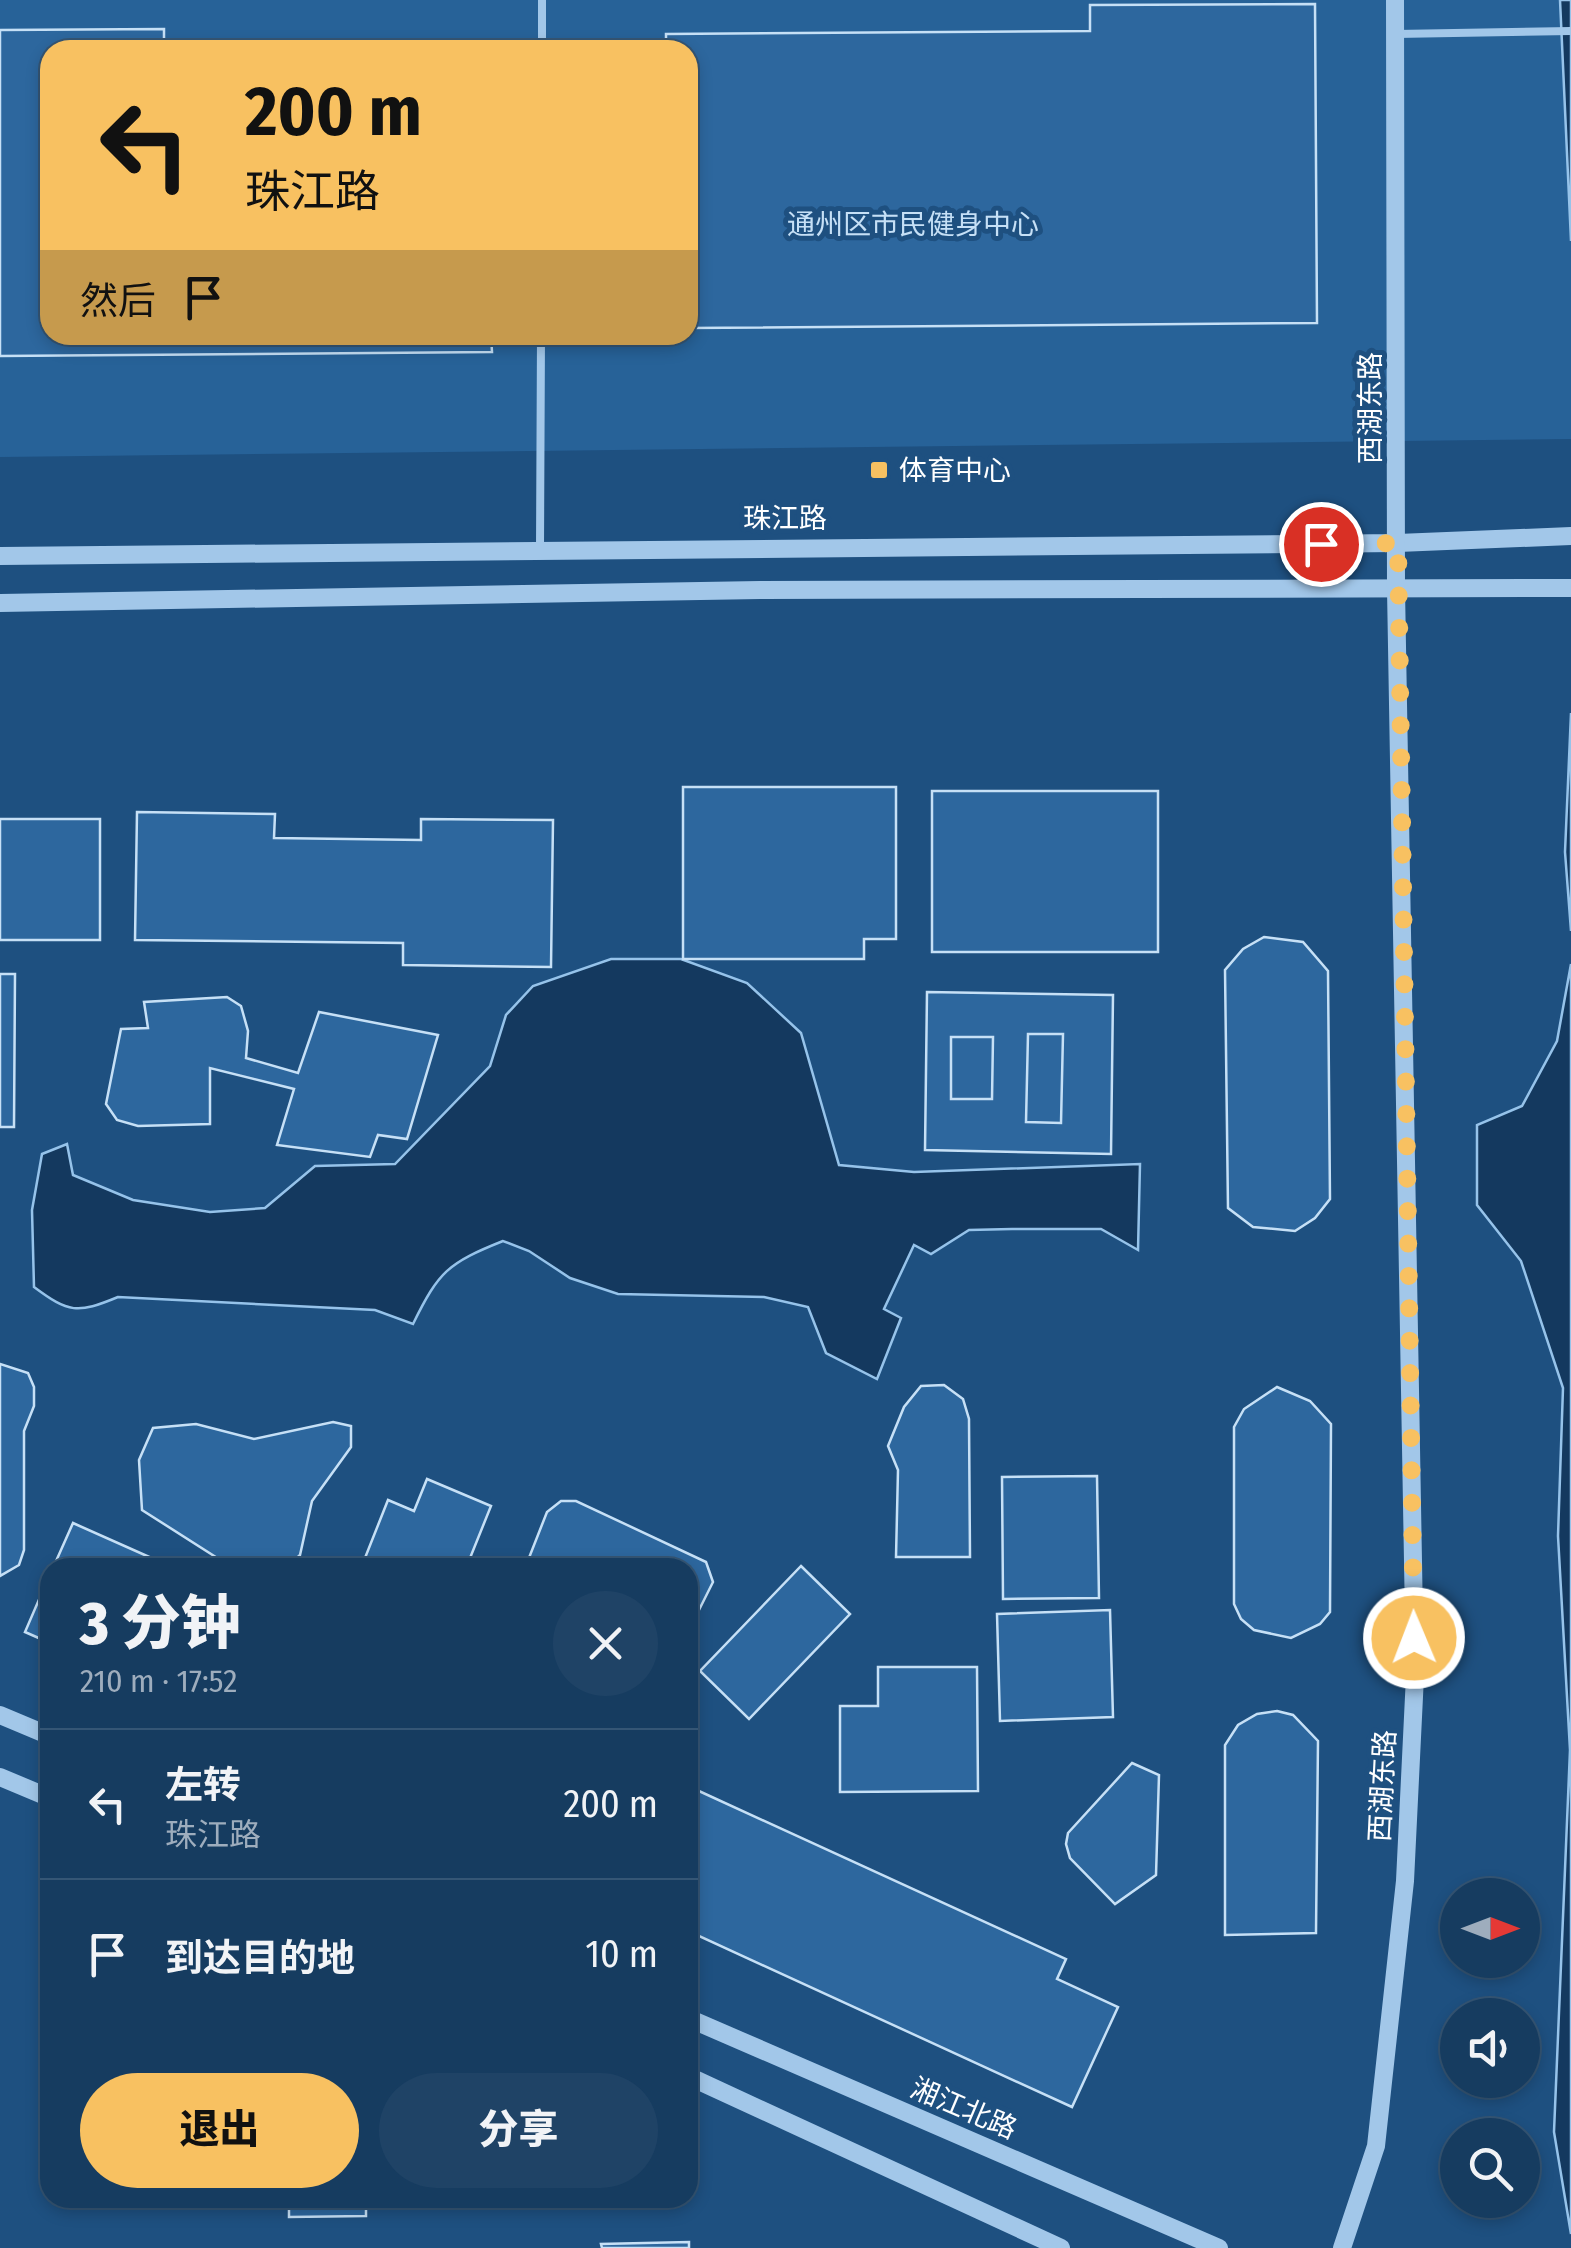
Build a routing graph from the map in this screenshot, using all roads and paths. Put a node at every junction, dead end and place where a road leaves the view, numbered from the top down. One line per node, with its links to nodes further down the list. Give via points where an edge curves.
1 (542, 0): 5 (lane)
2 (1395, 0): 4 (street, 西湖东路)
3 (1571, 31): 4 (lane)
4 (1396, 34): 8 (street, 西湖东路)
5 (542, 40)
6 (541, 345): 9 (lane)
7 (1571, 536): 8 (street, 珠江路)
8 (1398, 543): 9 (street, 珠江路); 12 (street, 西湖东路)
9 (540, 549): 10 (street, 珠江路)
10 (0, 556)
11 (1562, 588): 12 (street)
12 (1396, 589): 13 (street, via 760,590); 22 (street, 西湖东路, via 1415,1676 1405,1881 1376,2146)
13 (0, 603)
14 (0, 1715): 15 (street)
15 (40, 1732)
16 (0, 1776): 17 (street)
17 (40, 1794)
18 (698, 2022): 21 (street, 湘江北路)
19 (698, 2081): 20 (street)
20 (1061, 2248)
21 (1219, 2248)
22 (1342, 2248)

